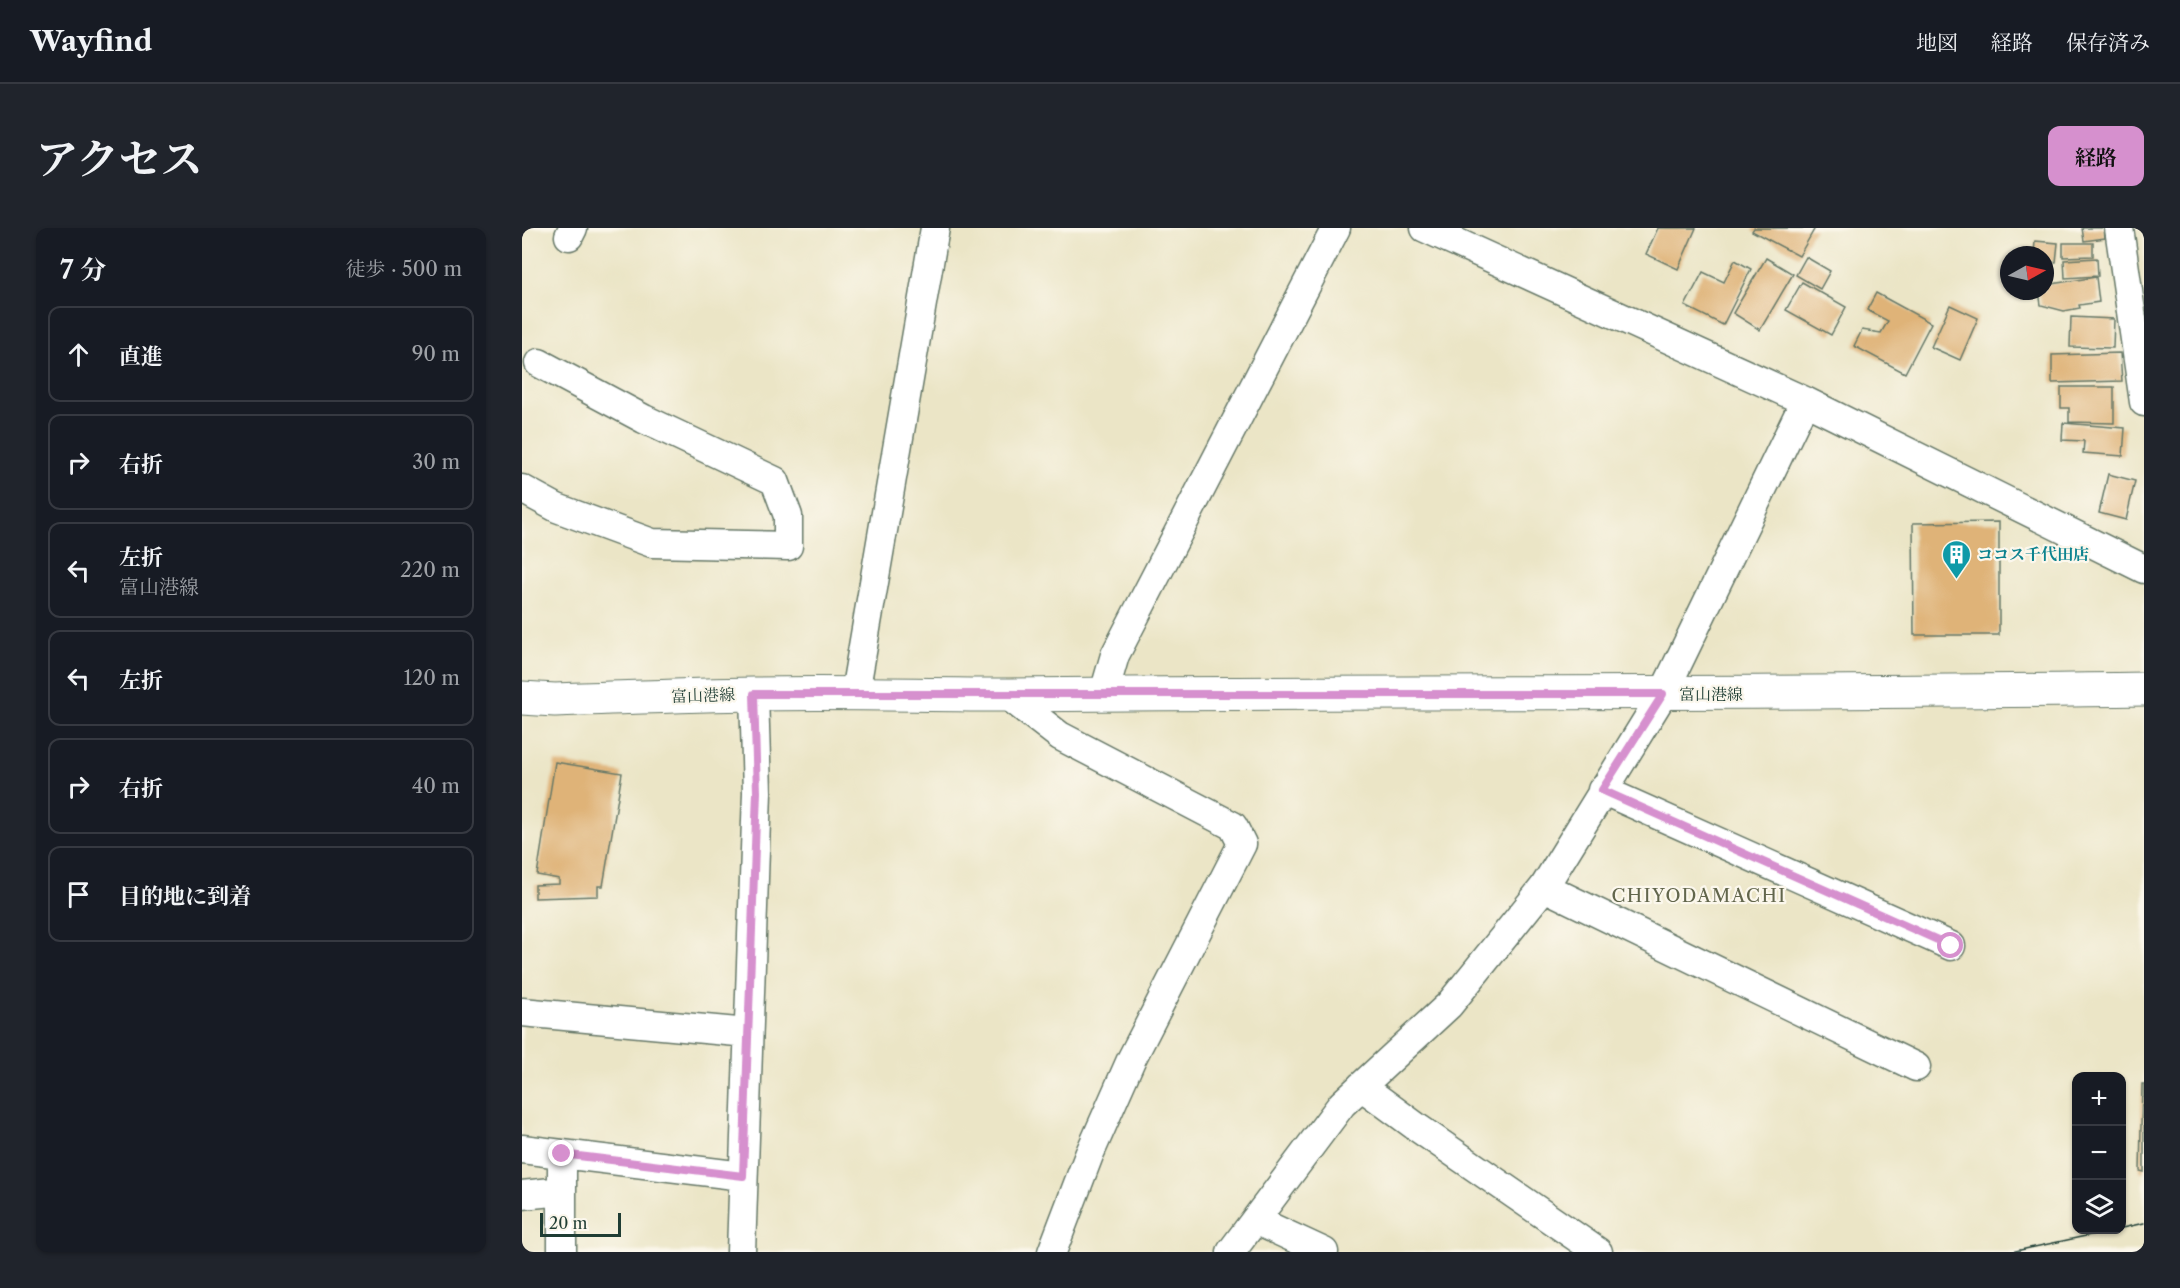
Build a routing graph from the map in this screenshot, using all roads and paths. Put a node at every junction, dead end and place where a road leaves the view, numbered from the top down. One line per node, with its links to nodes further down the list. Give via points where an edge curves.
1 (935, 228): 11 (street)
2 (1336, 228): 12 (street, via 1115,655)
3 (1425, 228): 6 (street)
4 (2119, 228): 7 (street)
5 (538, 363): 8 (street, via 775,481 788,516 788,546 652,543 557,508)
6 (1805, 401): 9 (street); 14 (street)
7 (2144, 402)
8 (522, 489)
9 (2144, 569)
10 (2144, 689): 14 (main road, 富山港線)
11 (855, 693): 13 (main road, 富山港線); 15 (main road, 富山港線)
12 (1104, 693): 14 (main road, 富山港線); 15 (main road, 富山港線)
13 (754, 694): 16 (main road, 富山港線); 21 (street, via 757,792)
14 (1663, 694): 17 (street)
15 (1007, 695): 32 (street, via 1060,736 1233,826 1242,844 1131,1060)
16 (522, 698)
17 (1602, 790): 18 (street); 19 (street)
18 (1544, 887): 22 (street); 23 (street, via 1449,1005)
19 (1951, 946)
20 (522, 1012): 21 (street)
21 (748, 1033): 26 (street)
22 (1916, 1067)
23 (1361, 1086): 29 (street, via 1342,1104); 35 (street)
24 (522, 1149): 25 (street)
25 (562, 1154): 26 (street); 27 (street)
26 (743, 1176): 31 (street)
27 (562, 1191): 28 (street); 30 (street)
28 (522, 1195)
29 (1255, 1220): 33 (street); 34 (street)
30 (562, 1252)
31 (741, 1252)
32 (1052, 1252)
33 (1231, 1252)
34 (1324, 1252)
35 (1598, 1252)

